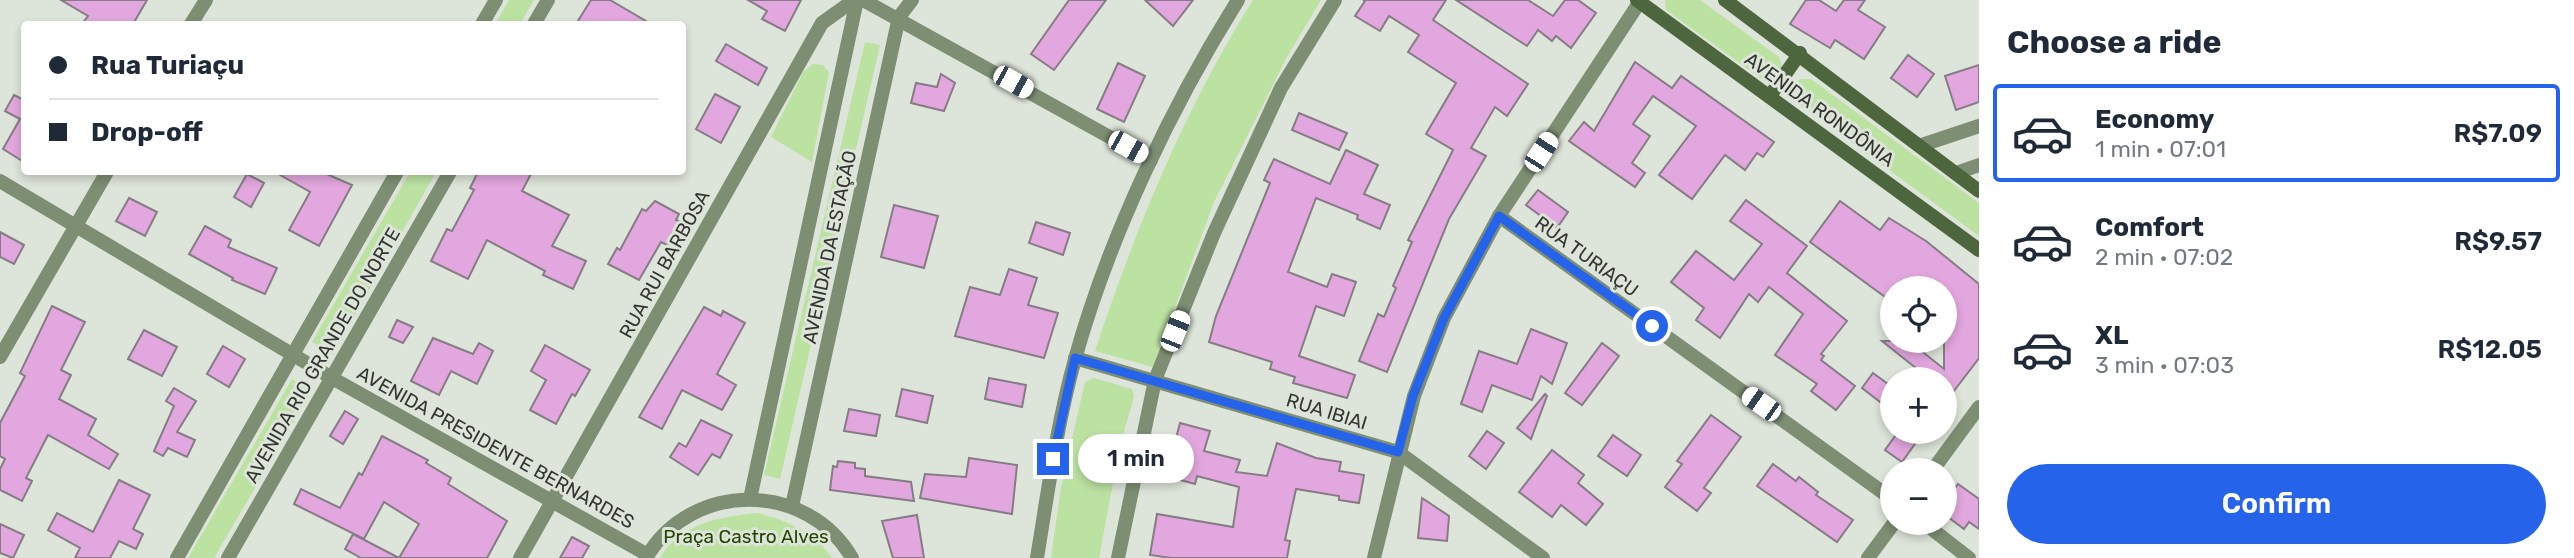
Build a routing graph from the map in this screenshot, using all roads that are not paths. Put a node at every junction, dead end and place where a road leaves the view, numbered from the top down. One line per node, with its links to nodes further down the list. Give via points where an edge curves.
1 (206, 0): 12 (street)
2 (496, 0): 13 (street)
3 (548, 0): 14 (street)
4 (856, 0): 39 (street, AVENIDA DA ESTAÇÃO); 40 (street, RUA RUI BARBOSA, via 822,23)
5 (863, 0): 11 (street)
6 (912, 0): 11 (street, AVENIDA DA ESTAÇÃO)
7 (1238, 0): 19 (street)
8 (1335, 0): 34 (street, via 1281,88 1214,233)
9 (1725, 0): 15 (main road, AVENIDA RONDÔNIA)
10 (1639, 1): 16 (main road, AVENIDA RONDÔNIA); 27 (street)
11 (899, 17): 19 (street); 41 (street, AVENIDA DA ESTAÇÃO)
12 (193, 21)
13 (484, 21)
14 (536, 21)
15 (1800, 53): 16 (main road); 18 (main road, AVENIDA RONDÔNIA)
16 (1770, 96): 29 (main road, AVENIDA RONDÔNIA)
17 (1979, 126): 18 (street)
18 (1922, 145): 21 (main road, AVENIDA RONDÔNIA)
19 (1151, 160): 32 (street)
20 (1979, 165): 21 (street)
21 (1956, 173): 26 (main road, AVENIDA RONDÔNIA)
22 (105, 175): 28 (street)
23 (395, 175): 30 (street, AVENIDA RIO GRANDE DO NORTE)
24 (448, 175): 33 (street, AVENIDA RIO GRANDE DO NORTE)
25 (0, 181): 28 (street, AVENIDA PRESIDENTE BERNARDES)
26 (1979, 191)
27 (1499, 216): 36 (street, via 1444,318 1413,396); 38 (street, RUA TURIAÇU)
28 (75, 225): 30 (street, AVENIDA PRESIDENTE BERNARDES); 31 (street)
29 (1979, 250)
30 (292, 354): 33 (street, AVENIDA PRESIDENTE BERNARDES); 45 (street, AVENIDA RIO GRANDE DO NORTE)
31 (0, 357)
32 (1075, 358): 34 (street, RUA IBIAI); 49 (street)
33 (332, 377): 40 (street, AVENIDA PRESIDENTE BERNARDES); 46 (street, AVENIDA RIO GRANDE DO NORTE)
34 (1155, 380): 36 (street, RUA IBIAI); 50 (street)
35 (1979, 407): 37 (street)
36 (1398, 452): 51 (street); 52 (street, RUA IBIAI)
37 (1942, 458)
38 (1880, 490)
39 (750, 499): 41 (street); 44 (street, via 710,505 692,513 675,524)
40 (554, 500): 44 (street, AVENIDA PRESIDENTE BERNARDES); 47 (street, RUA RUI BARBOSA)
41 (792, 506): 48 (street, via 831,531)
42 (1885, 535): 53 (street)
43 (1939, 535): 54 (street)
44 (647, 556)
45 (177, 558)
46 (228, 558)
47 (520, 558)
48 (852, 558)
49 (1037, 558)
50 (1118, 558)
51 (1374, 558)
52 (1543, 558)
53 (1868, 558)
54 (1969, 558)

